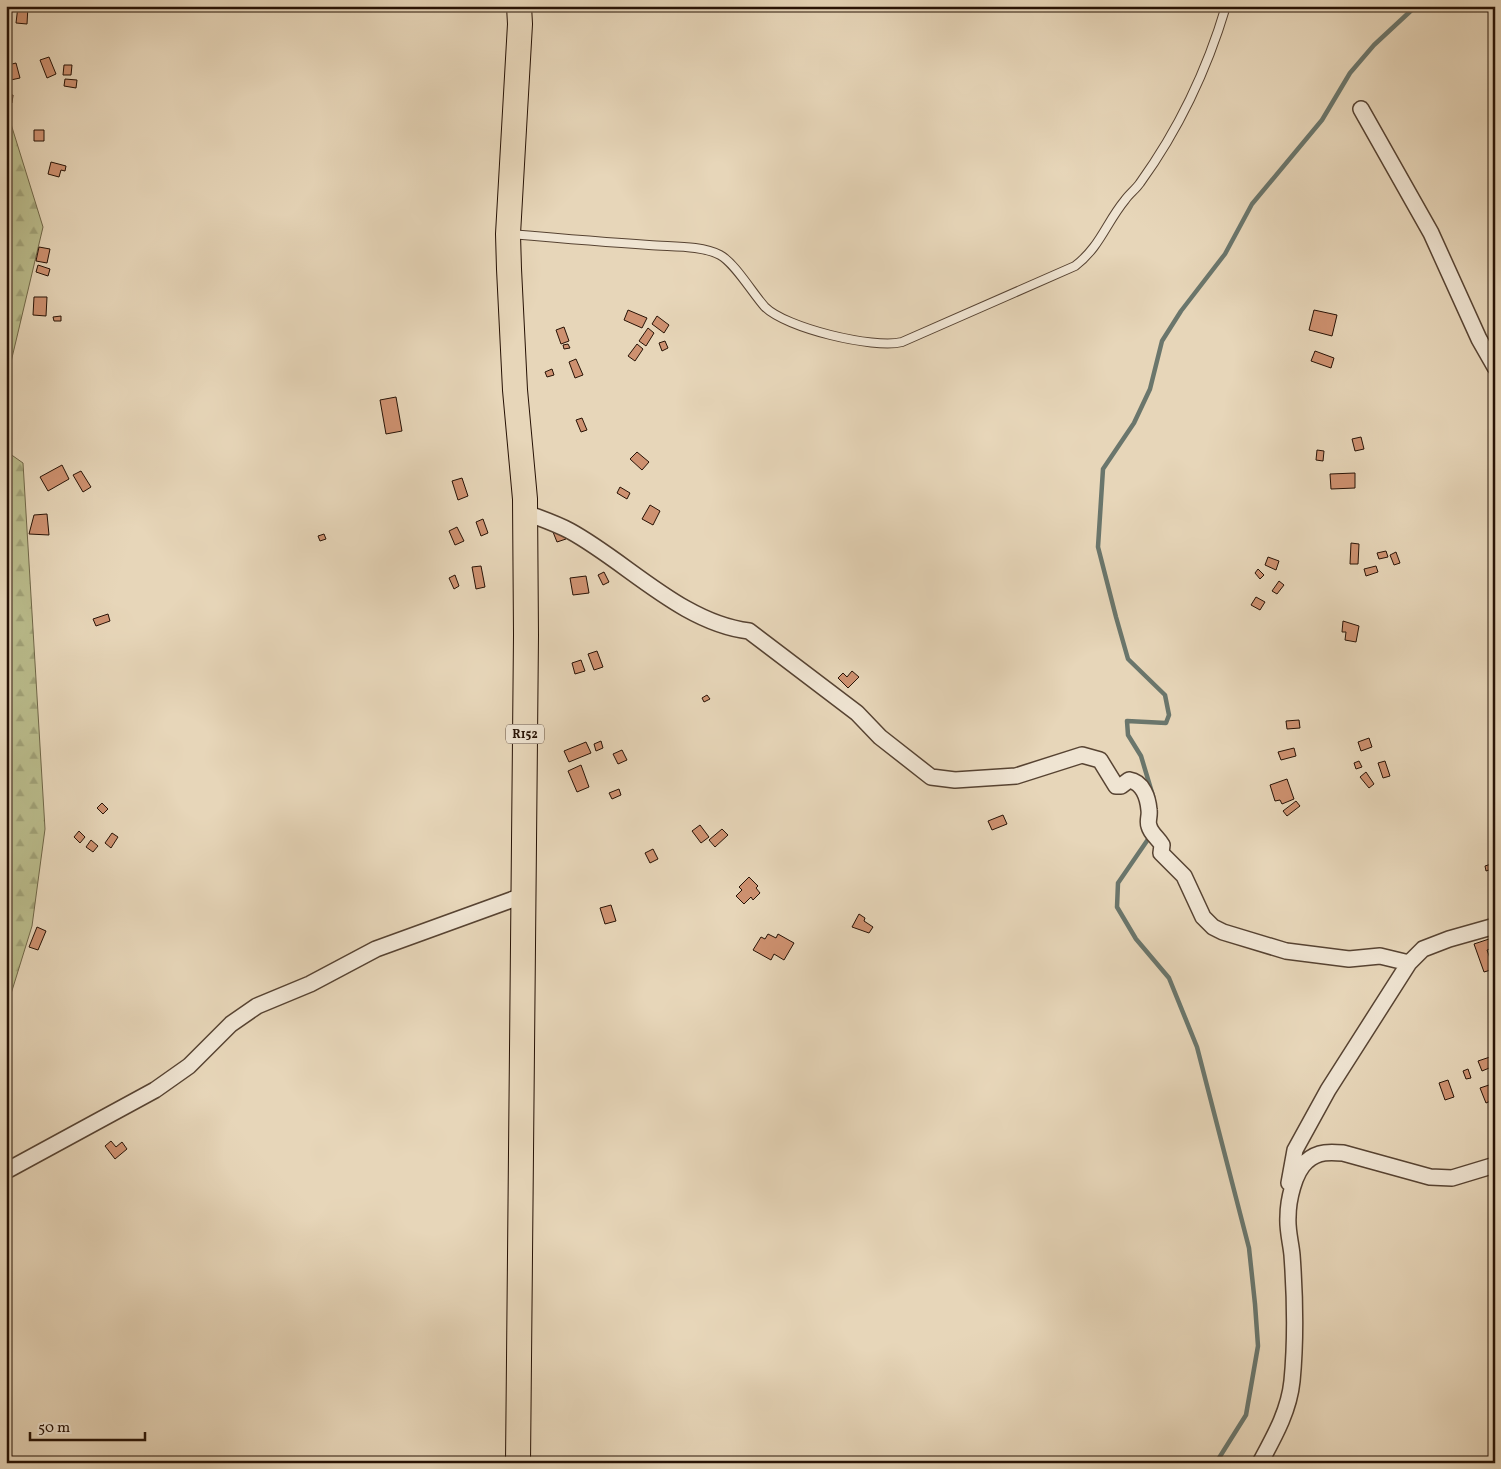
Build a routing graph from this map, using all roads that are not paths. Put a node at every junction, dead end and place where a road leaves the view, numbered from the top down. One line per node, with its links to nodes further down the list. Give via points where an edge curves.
1 (519, 6): 4 (main road, R152)
2 (1226, 6): 4 (lane, via 1214,46 1179,124 1139,185 1124,200 1090,255 1075,266 902,342 884,344 849,339 777,316 765,307 721,256 713,253 687,248)
3 (1361, 109): 5 (street, via 1431,233)
4 (508, 234): 6 (main road, R152)
5 (1495, 367)
6 (524, 512): 7 (main road, R152, via 526,635); 9 (street, via 570,531 660,594 730,629 749,631 932,777 955,780 1016,776 1082,755 1100,760 1116,786 1129,780 1144,791 1150,811 1148,824 1162,845 1161,853 1184,876 1203,917 1213,927 1286,951 1349,959 1380,956)
7 (522, 896): 11 (street, via 376,949 310,984 257,1006 231,1024 189,1066 161,1086); 13 (main road, R152)
8 (1495, 926): 9 (street, via 1423,949)
9 (1409, 962): 12 (street, via 1328,1090 1295,1150 1290,1171)
10 (1495, 1165): 12 (street, via 1452,1178 1430,1177 1373,1160 1329,1152 1317,1154 1299,1172)
11 (6, 1171)
12 (1289, 1201): 14 (street, via 1287,1219 1294,1320 1292,1382 1280,1426)
13 (518, 1463)
14 (1260, 1463)

